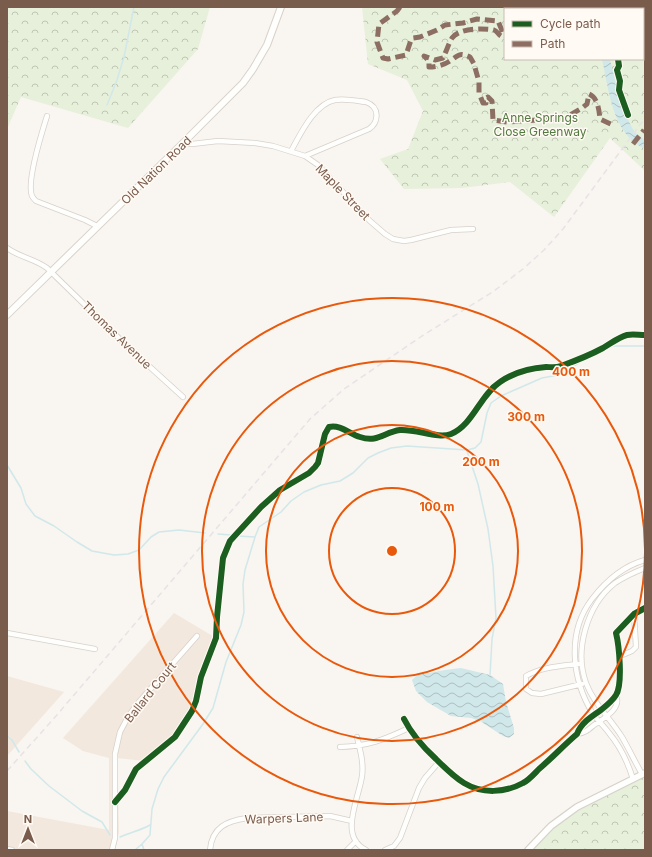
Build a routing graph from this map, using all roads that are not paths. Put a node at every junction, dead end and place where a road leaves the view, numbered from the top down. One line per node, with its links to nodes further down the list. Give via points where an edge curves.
1 (281, 7): 3 (main road, Old Nation Road, via 253,69 226,101)
2 (47, 116): 6 (street, via 35,158 31,182 32,196 36,201)
3 (184, 143): 4 (street, Maple Street, via 249,143); 6 (main road, Old Nation Road)
4 (292, 151): 5 (street, Maple Street); 5 (street, via 311,118 326,104 335,100 366,102 376,110 377,119 372,127)
5 (305, 156): 7 (street, Maple Street, via 318,165 370,221 393,239 404,241 450,230)
6 (97, 226): 9 (main road, Old Nation Road)
7 (474, 229)
8 (7, 248): 9 (street, Thomas Avenue, via 41,264)
9 (51, 272): 10 (main road, Old Nation Road); 11 (street, Thomas Avenue)
10 (7, 315)
11 (183, 397)
12 (645, 560): 15 (street, via 625,568 604,583)
13 (645, 568): 16 (street, via 614,584)
14 (645, 608): 17 (street)
15 (586, 609): 16 (street); 22 (street, via 577,629)
16 (592, 612): 23 (street, via 584,630)
17 (634, 614): 21 (street, via 616,633); 21 (street, via 636,647)
18 (7, 633): 20 (street)
19 (197, 636): 44 (street, Ballard Court, via 138,703 120,732 115,754 115,838)
20 (95, 650)
21 (620, 656): 26 (street)
22 (575, 664): 23 (street); 25 (street); 25 (street, via 531,673 526,676 526,689 541,694)
23 (582, 664): 24 (street)
24 (586, 683): 25 (street); 27 (street)
25 (579, 685): 28 (street)
26 (616, 695): 27 (street); 29 (street, via 618,699 615,709)
27 (601, 709): 28 (street); 29 (street)
28 (594, 715): 31 (street); 33 (street, via 580,727)
29 (607, 716): 31 (street); 38 (street, via 622,736)
30 (404, 718): 32 (street)
31 (599, 722): 33 (street, via 584,733); 39 (street, via 617,743)
32 (409, 728): 35 (street, via 385,739); 37 (street, via 418,742)
33 (577, 734): 37 (street, via 525,783 500,791 475,788 464,783)
34 (356, 737): 35 (street)
35 (359, 746): 36 (street); 40 (street, via 362,775)
36 (340, 747)
37 (439, 762): 48 (street, via 425,778 400,838 394,846)
38 (643, 774): 39 (street)
39 (633, 779): 49 (street, via 577,807 551,826)
40 (352, 821): 41 (street); 45 (street, Warpers Lane, via 330,816 234,820 227,822 213,836)
41 (356, 841): 46 (street); 47 (street)
42 (7, 849): 43 (street)
43 (12, 850)
44 (112, 850)
45 (210, 850)
46 (347, 850)
47 (366, 850)
48 (385, 850)
49 (528, 850)

